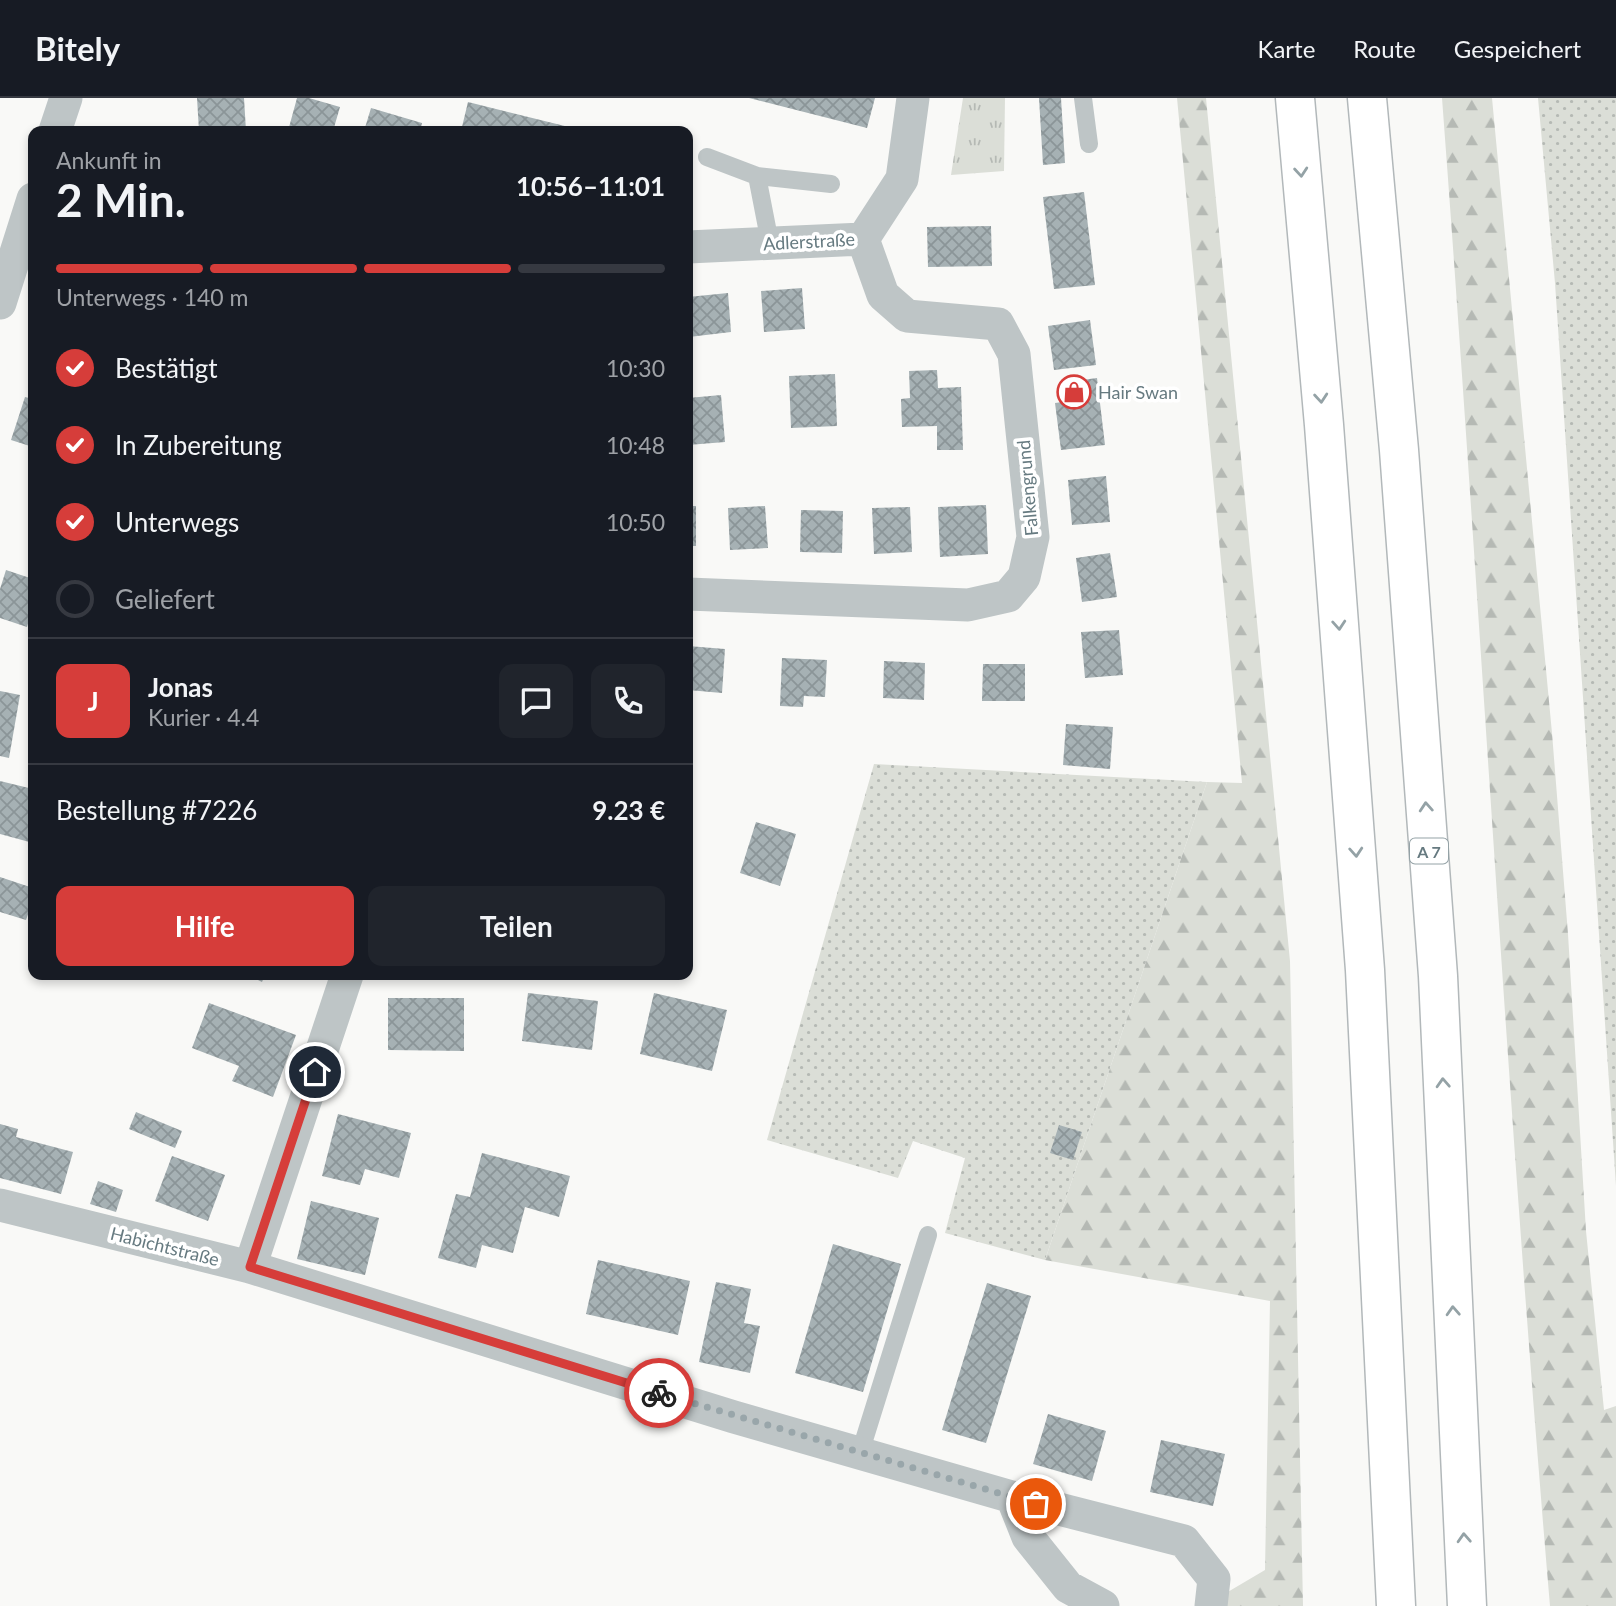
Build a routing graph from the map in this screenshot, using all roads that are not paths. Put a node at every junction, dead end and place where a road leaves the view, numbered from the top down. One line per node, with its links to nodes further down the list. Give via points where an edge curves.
1 (66, 98): 6 (street)
2 (913, 98): 12 (street, Adlerstraße, via 902,179)
3 (1083, 98): 7 (lane)
4 (1295, 98): 25 (highway, one-way to 25, via 1365,970)
5 (1367, 98): 26 (highway, A 7, one-way to 5, via 1438,976 1398,437)
6 (57, 126)
7 (1089, 144)
8 (706, 157): 9 (lane)
9 (757, 176): 10 (lane); 13 (lane)
10 (831, 184)
11 (28, 222): 15 (street)
12 (863, 239): 13 (street, Adlerstraße); 16 (street, Falkengrund, via 883,295 907,316 998,324 1014,354 1033,537 1024,577 1008,596 968,605)
13 (770, 243): 14 (street, Adlerstraße)
14 (693, 247)
15 (14, 285)
16 (693, 594)
17 (345, 980): 20 (street)
18 (0, 1205): 20 (street, Habichtstraße)
19 (928, 1235): 21 (lane)
20 (250, 1267): 21 (street, Habichtstraße)
21 (860, 1453): 22 (street, Habichtstraße)
22 (1012, 1497): 23 (street, via 1028,1537 1068,1587); 24 (street, Habichtstraße, via 1184,1541 1214,1579)
23 (1103, 1606)
24 (1211, 1606)
25 (1396, 1606)
26 (1467, 1606)

